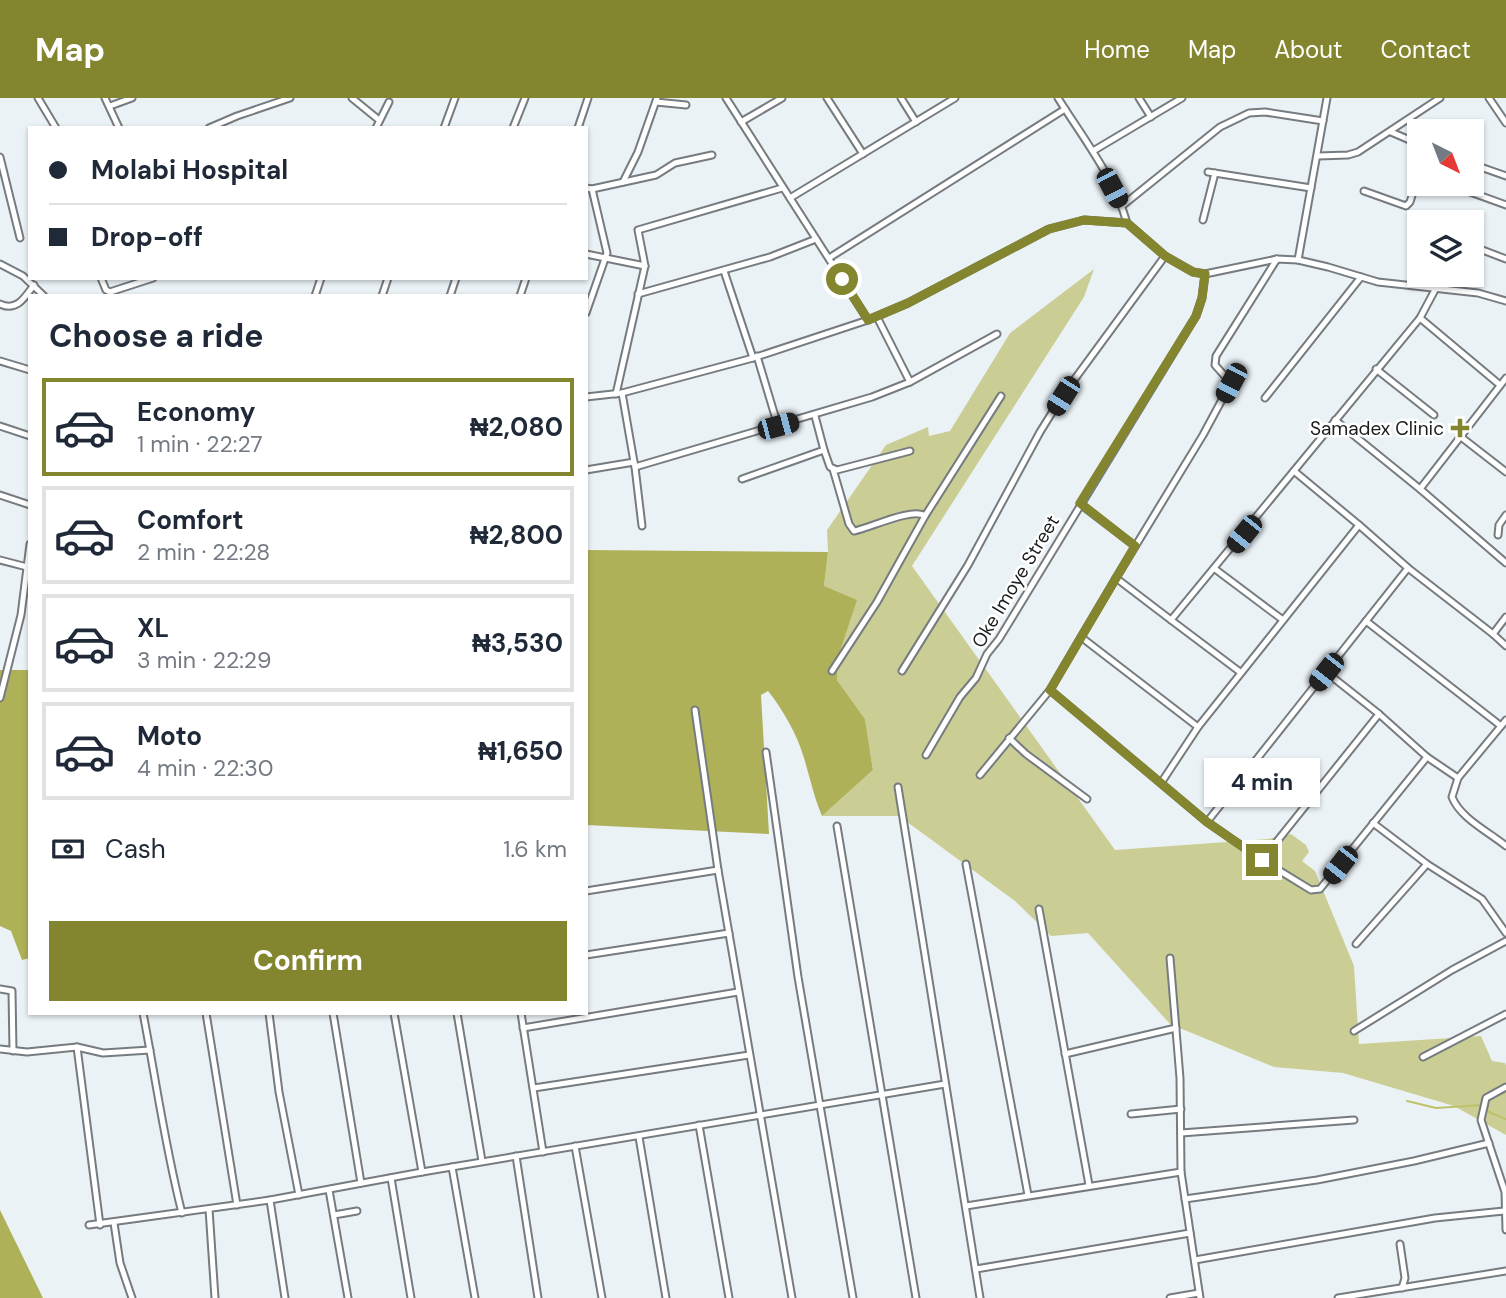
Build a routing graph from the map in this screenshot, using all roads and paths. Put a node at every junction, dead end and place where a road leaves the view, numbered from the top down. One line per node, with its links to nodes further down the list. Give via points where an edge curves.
1 (38, 98): 31 (street)
2 (105, 98): 23 (street)
3 (132, 98): 23 (street)
4 (290, 98): 33 (street)
5 (352, 98): 26 (street)
6 (455, 98): 35 (street)
7 (525, 98): 36 (street)
8 (588, 98): 37 (street)
9 (726, 98): 28 (street)
10 (782, 98): 28 (street)
11 (827, 98): 41 (street)
12 (901, 98): 29 (street)
13 (955, 98): 29 (street)
14 (1058, 98): 24 (street)
15 (1139, 98): 25 (street)
16 (1182, 98): 25 (street)
17 (1327, 98): 27 (street)
18 (1440, 98): 38 (street)
19 (1489, 98): 30 (street)
20 (656, 100): 22 (street); 47 (street)
21 (390, 102): 26 (street)
22 (686, 105)
23 (110, 106): 32 (street)
24 (1065, 109): 40 (street); 64 (street)
25 (1151, 117): 40 (street)
26 (379, 120): 34 (street)
27 (1323, 121): 43 (street); 56 (street, via 1249,113 1220,127)
28 (741, 122): 49 (street)
29 (916, 122): 41 (street)
30 (1506, 123)
31 (55, 126)
32 (118, 126)
33 (214, 126)
34 (377, 126)
35 (444, 126)
36 (514, 126)
37 (579, 126)
38 (1391, 132): 39 (street); 43 (street, via 1358,152)
39 (1407, 139)
40 (1093, 151): 56 (street)
41 (863, 154): 54 (street)
42 (712, 155): 47 (street)
43 (1318, 156): 50 (street)
44 (0, 157): 59 (street)
45 (1484, 168): 46 (street)
46 (1506, 176)
47 (622, 182): 48 (street)
48 (589, 188): 65 (street, via 607,249)
49 (782, 188): 54 (street); 70 (street, via 640,228)
50 (1311, 188): 57 (street, via 1212,172); 68 (street)
51 (1364, 191): 52 (street, via 1406,206)
52 (1412, 196)
53 (1481, 196): 55 (street)
54 (790, 198): 60 (street)
55 (1506, 205)
56 (1122, 206): 58 (street)
57 (1203, 220)
58 (1127, 223): 63 (street); 85 (street, via 1084,220 1049,229)
59 (20, 238)
60 (816, 239): 64 (street); 72 (street)
61 (1484, 251): 67 (street)
62 (588, 255): 65 (street)
63 (1165, 256): 73 (street); 140 (street, via 1058,405)
64 (829, 258): 87 (street)
65 (605, 259): 70 (street); 84 (street)
66 (1277, 259): 68 (street); 73 (street); 124 (street, via 1216,356 1215,365 1231,383)
67 (1506, 259)
68 (1298, 260): 75 (street)
69 (0, 264): 74 (street)
70 (645, 266): 81 (street)
71 (28, 269): 74 (street)
72 (724, 271): 81 (street); 89 (street)
73 (1205, 274): 117 (street, Oke Imoye Street, via 1196,316)
74 (23, 276): 78 (street)
75 (1361, 277): 79 (street); 99 (street)
76 (102, 280): 77 (street, via 110,292)
77 (147, 280)
78 (34, 285): 80 (street); 83 (street, via 19,304)
79 (1436, 288): 82 (street); 86 (street)
80 (42, 294)
81 (638, 294): 96 (street)
82 (1506, 301)
83 (0, 304)
84 (588, 307)
85 (877, 317): 87 (street); 94 (street)
86 (1420, 317): 92 (street); 95 (street)
87 (868, 320): 89 (street)
88 (997, 334): 94 (street)
89 (755, 357): 96 (street); 104 (street)
90 (0, 361): 91 (street)
91 (28, 369)
92 (1376, 369): 100 (street); 102 (street)
93 (1506, 378): 95 (street)
94 (910, 382): 101 (street)
95 (1500, 385): 106 (street)
96 (619, 394): 98 (street); 109 (street)
97 (1001, 396): 119 (street)
98 (588, 397)
99 (1265, 398)
100 (1434, 415)
101 (815, 416): 104 (street); 107 (street)
102 (1335, 420): 112 (street); 115 (street)
103 (0, 426): 105 (street)
104 (778, 426): 109 (street)
105 (28, 435)
106 (1461, 437): 113 (street); 115 (street)
107 (824, 450): 111 (street); 114 (street)
108 (910, 451): 111 (street)
109 (634, 464): 110 (street); 122 (street)
110 (588, 470)
111 (833, 470): 119 (street, via 854,531 905,515)
112 (1294, 471): 121 (street); 130 (street)
113 (1506, 472)
114 (742, 479)
115 (1420, 489): 127 (street)
116 (0, 495): 118 (street)
117 (1080, 503): 124 (street); 152 (street, Oke Imoye Street)
118 (28, 504)
119 (925, 516): 139 (street)
120 (1506, 516): 123 (street)
121 (1359, 525): 129 (street); 134 (street)
122 (642, 526)
123 (1498, 535)
124 (1135, 546): 131 (street)
125 (28, 559): 128 (street)
126 (0, 560): 128 (street)
127 (1506, 563)
128 (27, 567): 144 (street, via 16,639)
129 (1408, 568): 135 (street); 136 (street)
130 (1216, 569): 133 (street); 134 (street)
131 (1116, 578): 133 (street); 137 (street)
132 (1506, 617): 136 (street)
133 (1171, 620): 141 (street)
134 (1283, 620): 141 (street)
135 (1366, 621): 142 (street); 148 (street)
136 (1493, 634): 138 (street)
137 (1081, 637): 143 (street); 149 (street)
138 (1506, 646)
139 (832, 671)
140 (902, 671)
141 (1240, 672): 149 (street)
142 (1326, 672): 146 (street); 159 (street)
143 (1050, 690): 150 (street); 156 (street)
144 (0, 698)
145 (695, 710): 166 (street)
146 (1379, 714): 153 (street); 163 (street)
147 (1506, 720): 148 (street)
148 (1502, 726): 155 (street)
149 (1198, 727): 156 (street)
150 (1009, 738): 154 (street); 158 (street)
151 (766, 752): 199 (street)
152 (926, 755)
153 (1427, 757): 155 (street); 160 (street)
154 (980, 775)
155 (1458, 778): 162 (street, via 1454,802)
156 (1161, 783): 159 (street)
157 (898, 787): 195 (street)
158 (1087, 799)
159 (1207, 822): 163 (street)
160 (1373, 823): 163 (street, via 1316,891); 165 (street)
161 (837, 826): 198 (street)
162 (1506, 846)
163 (1262, 860)
164 (967, 864): 220 (street)
165 (1427, 864): 170 (street, via 1482,899); 172 (street)
166 (718, 870): 167 (street); 169 (street)
167 (588, 891)
168 (1040, 909): 192 (street)
169 (729, 933): 173 (street); 176 (street)
170 (1506, 933)
171 (1506, 941): 187 (street)
172 (1356, 944)
173 (588, 955)
174 (1170, 958): 186 (street)
175 (0, 989): 191 (street, via 12,991)
176 (738, 992): 185 (street); 193 (street)
177 (1506, 1014): 194 (street)
178 (143, 1015): 190 (street)
179 (206, 1015): 223 (street)
180 (269, 1015): 219 (street)
181 (333, 1015): 216 (street)
182 (394, 1015): 213 (street)
183 (457, 1015): 211 (street)
184 (521, 1015): 185 (street)
185 (523, 1028): 197 (street)
186 (1176, 1028): 192 (street); 200 (street)
187 (1354, 1031)
188 (77, 1047): 190 (street, via 103,1053); 191 (street); 232 (street)
189 (0, 1049): 191 (street)
190 (150, 1050): 228 (street)
191 (13, 1051)
192 (1065, 1054): 217 (street)
193 (749, 1055): 197 (street); 202 (street)
194 (1423, 1057)
195 (944, 1084): 198 (street); 224 (street)
196 (1506, 1087): 207 (street, via 1488,1095 1485,1103 1481,1119)
197 (534, 1088): 209 (street)
198 (881, 1095): 199 (street); 253 (street)
199 (819, 1105): 202 (street); 252 (street)
200 (1181, 1109): 201 (street); 205 (street)
201 (1131, 1114)
202 (760, 1115): 204 (street); 251 (street)
203 (1354, 1120): 205 (street)
204 (699, 1125): 206 (street); 250 (street)
205 (1181, 1133): 214 (street)
206 (639, 1137): 208 (street); 249 (street)
207 (1489, 1143): 221 (street, via 1317,1180); 227 (street, via 1505,1192)
208 (575, 1146): 209 (street); 248 (street)
209 (543, 1152): 210 (street)
210 (516, 1156): 211 (street); 247 (street)
211 (482, 1161): 212 (street)
212 (452, 1167): 213 (street); 246 (street)
213 (422, 1172): 215 (street)
214 (1181, 1172): 217 (street); 221 (street)
215 (391, 1178): 216 (street); 245 (street)
216 (361, 1183): 218 (street)
217 (1089, 1185): 220 (street)
218 (329, 1190): 219 (street); 229 (street)
219 (299, 1195): 222 (street)
220 (1028, 1195): 224 (street)
221 (1185, 1199): 234 (street)
222 (270, 1200): 223 (street); 243 (street)
223 (237, 1205): 225 (street)
224 (966, 1206): 237 (street)
225 (209, 1209): 228 (street); 242 (street)
226 (357, 1212): 229 (street)
227 (1504, 1212): 233 (street); 236 (street, via 1425,1219)
228 (182, 1213): 230 (street)
229 (334, 1215): 244 (street)
230 (114, 1223): 232 (street); 241 (street, via 120,1263)
231 (89, 1225): 232 (street)
232 (100, 1225)
233 (1506, 1230)
234 (1190, 1233): 236 (street); 237 (street)
235 (1400, 1244): 239 (street, via 1405,1278)
236 (1195, 1260): 240 (street)
237 (976, 1269): 254 (street)
238 (1506, 1271): 239 (street)
239 (1398, 1288): 256 (street); 257 (street)
240 (1200, 1295): 255 (street)
241 (132, 1298)
242 (215, 1298)
243 (285, 1298)
244 (348, 1298)
245 (411, 1298)
246 (475, 1298)
247 (538, 1298)
248 (601, 1298)
249 (666, 1298)
250 (729, 1298)
251 (792, 1298)
252 (853, 1298)
253 (916, 1298)
254 (979, 1298)
255 (1170, 1298)
256 (1338, 1298)
257 (1395, 1298)

